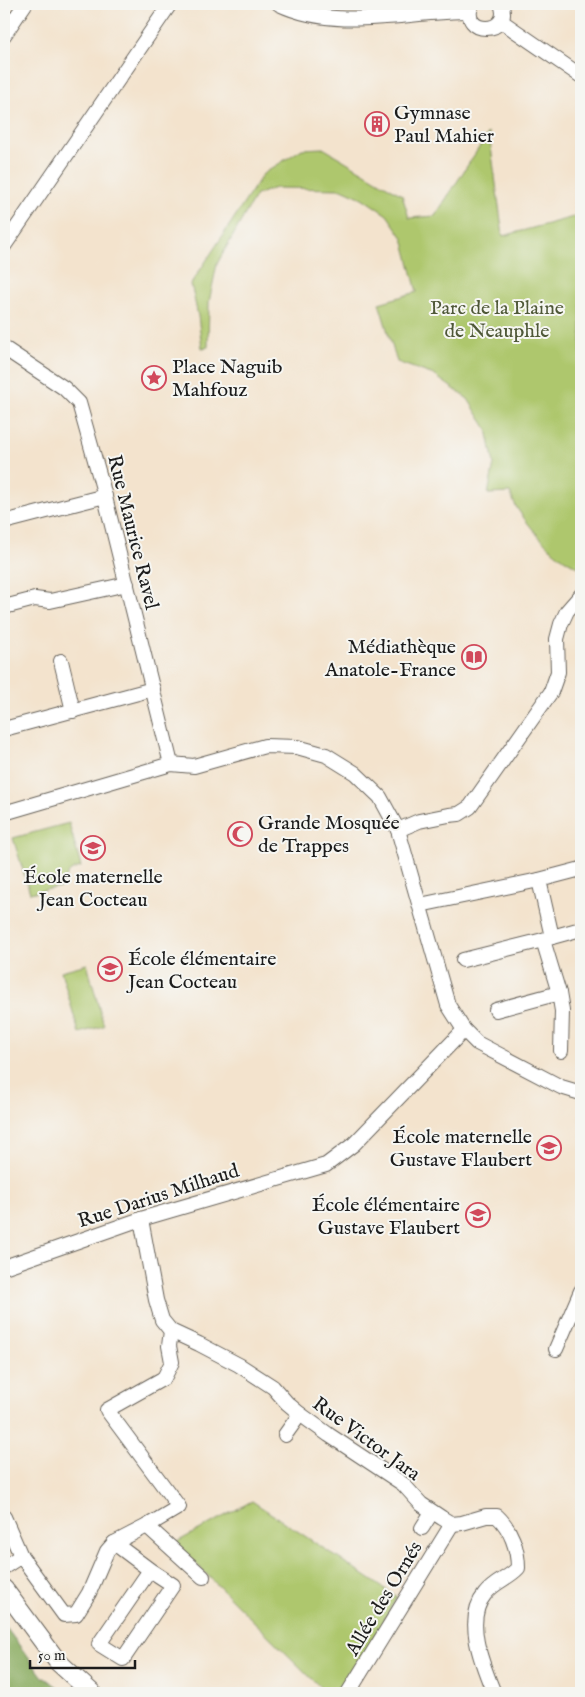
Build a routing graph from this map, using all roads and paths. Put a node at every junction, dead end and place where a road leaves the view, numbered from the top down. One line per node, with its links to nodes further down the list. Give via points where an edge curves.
1 (25, 4): 7 (street)
2 (170, 4): 9 (street)
3 (279, 4): 5 (street, via 313,14 352,19)
4 (501, 4): 6 (street)
5 (470, 8): 6 (street, via 472,22 481,28 492,28)
6 (501, 21): 8 (street)
7 (4, 35)
8 (581, 76)
9 (4, 246)
10 (4, 348): 11 (street, Rue Maurice Ravel, via 64,388 79,403)
11 (104, 496): 12 (street); 13 (street, Rue Maurice Ravel)
12 (4, 522)
13 (127, 584): 15 (street, via 50,601 36,599); 17 (street, Rue Maurice Ravel)
14 (581, 595): 22 (street, via 561,624 557,639 558,672 551,692 470,807 459,814 420,821)
15 (4, 607)
16 (61, 661): 18 (street)
17 (153, 689): 18 (street); 20 (street, Rue Maurice Ravel)
18 (73, 711): 19 (street)
19 (4, 729)
20 (171, 764): 21 (street); 22 (street, via 194,766 265,746 297,748 326,756 355,773 380,797)
21 (4, 813)
22 (398, 830): 25 (street)
23 (581, 868): 24 (street)
24 (539, 880): 25 (street); 27 (street)
25 (420, 905): 31 (street, via 448,1005)
26 (581, 929): 27 (street)
27 (548, 938): 28 (street); 29 (street)
28 (463, 960)
29 (559, 993): 30 (street); 32 (street)
30 (496, 1010)
31 (464, 1030): 33 (street, via 477,1043 561,1087); 34 (street, Rue Darius Milhaud, via 354,1144 326,1165)
32 (561, 1051)
33 (581, 1093)
34 (140, 1219): 35 (street, Rue Darius Milhaud); 37 (street, via 156,1300 162,1320)
35 (4, 1267)
36 (581, 1291): 38 (street)
37 (171, 1331): 39 (street, Rue Victor Jara, via 246,1369 273,1387); 44 (street, via 172,1362 164,1378 107,1410 179,1507)
38 (556, 1349)
39 (300, 1414): 40 (street); 41 (street, Rue Victor Jara, via 403,1484)
40 (285, 1435)
41 (432, 1512): 43 (street, Rue Victor Jara); 45 (street)
42 (4, 1517): 47 (street)
43 (452, 1524): 53 (street, Allée des Ornés); 54 (street, via 497,1516 506,1524 518,1557 518,1568 483,1596 476,1620 483,1666)
44 (148, 1526): 46 (street); 50 (street)
45 (422, 1528)
46 (114, 1542): 47 (street, via 76,1614 64,1615); 49 (street)
47 (21, 1556): 48 (street)
48 (4, 1567)
49 (150, 1570): 49 (street, via 173,1585 124,1659 99,1644)
50 (203, 1577)
51 (4, 1588): 52 (street, via 58,1662)
52 (92, 1693)
53 (348, 1693)
54 (494, 1693)

